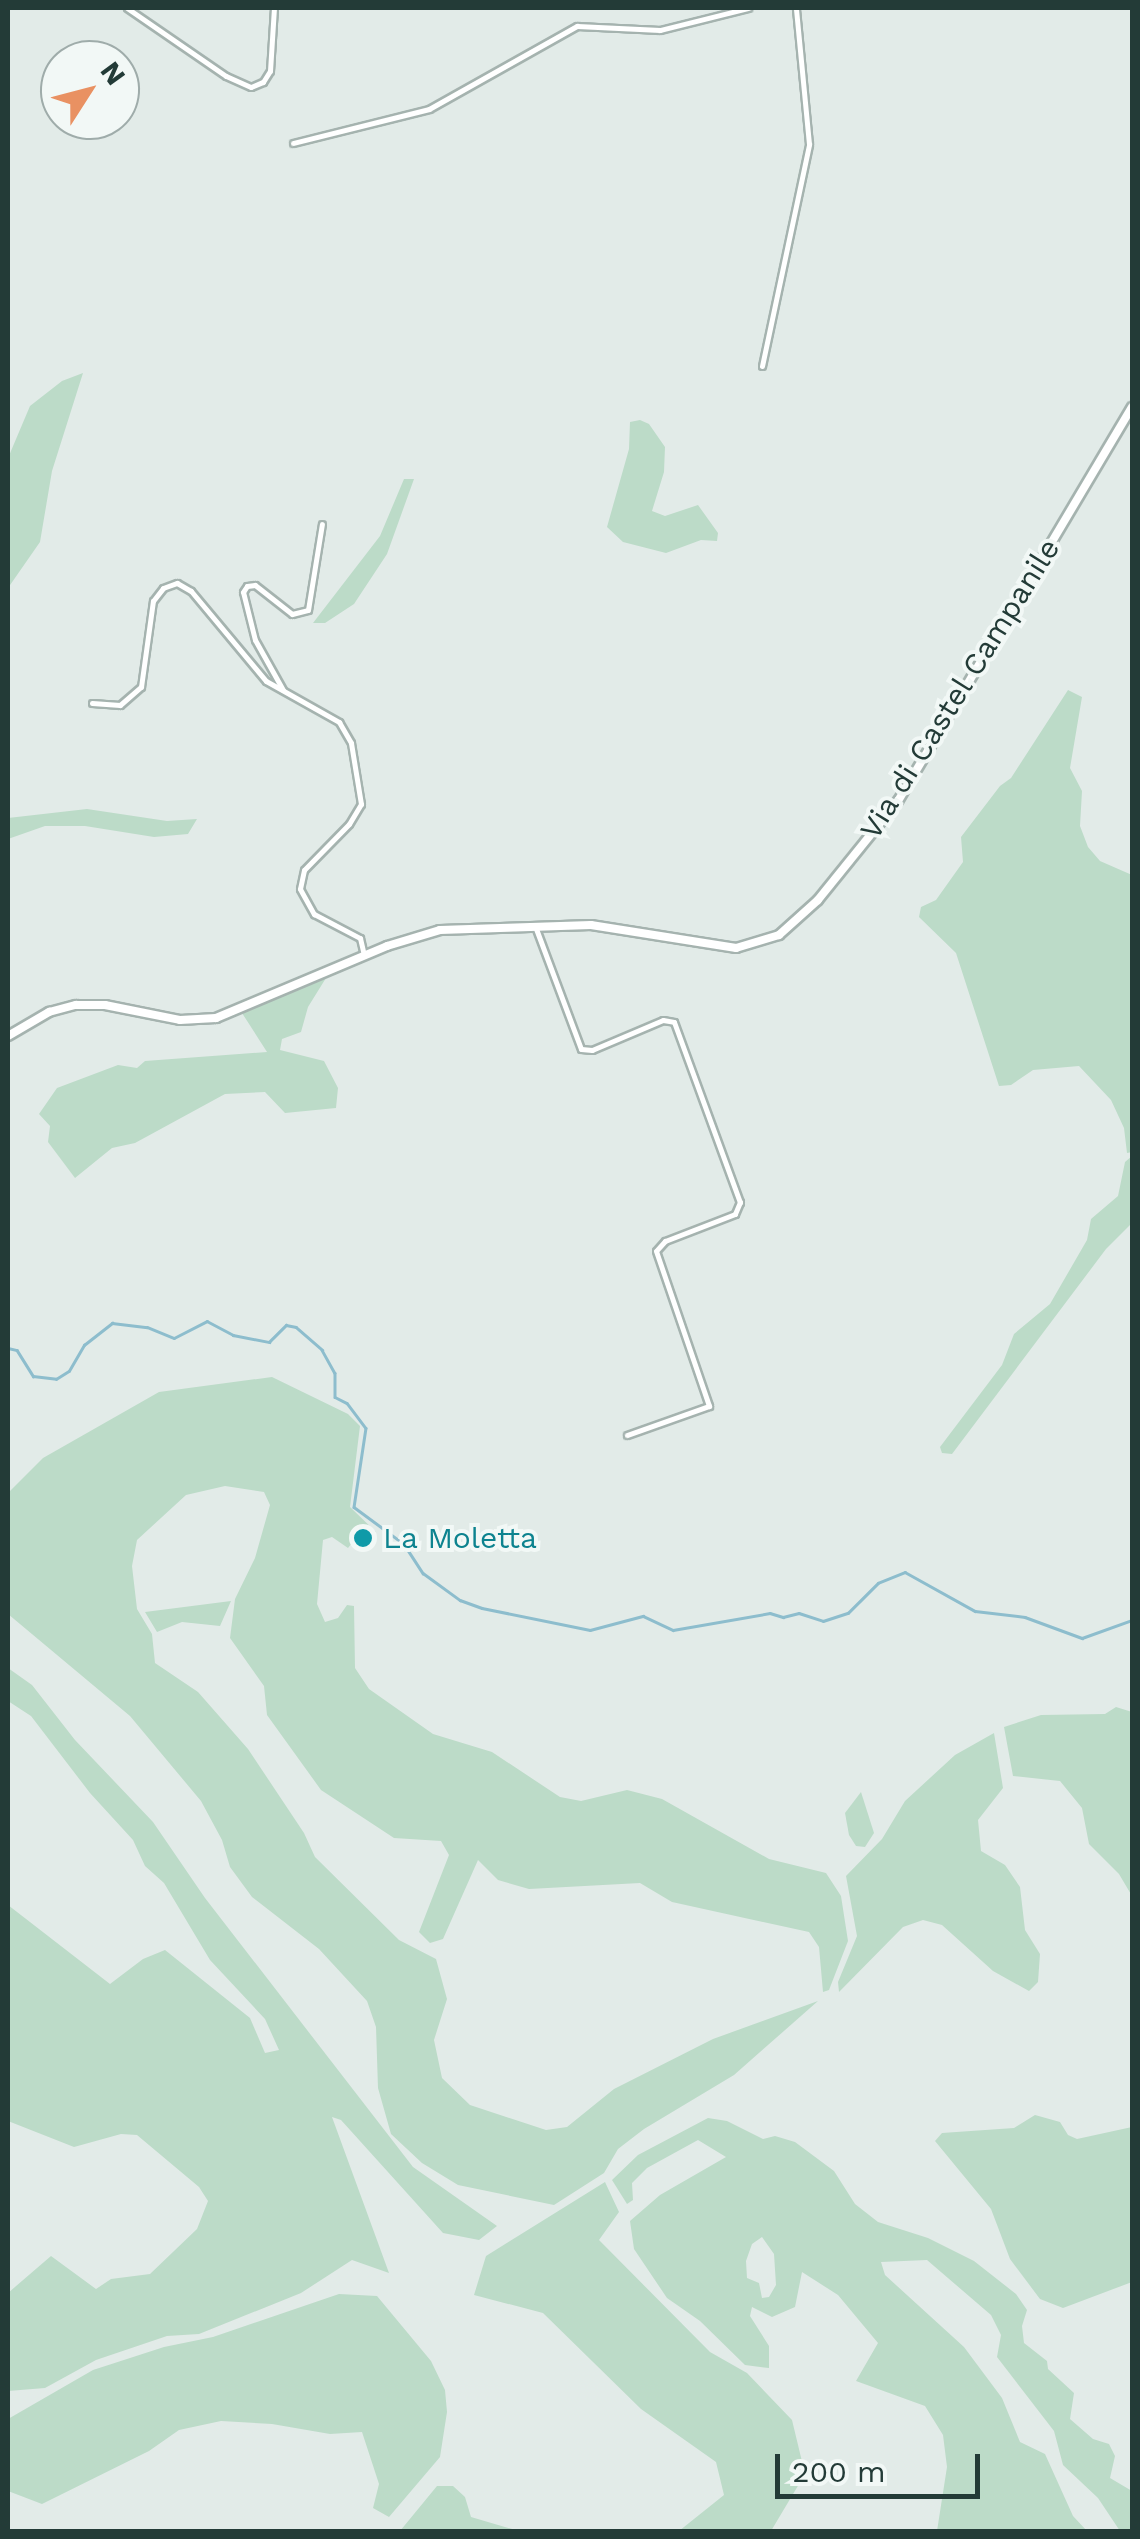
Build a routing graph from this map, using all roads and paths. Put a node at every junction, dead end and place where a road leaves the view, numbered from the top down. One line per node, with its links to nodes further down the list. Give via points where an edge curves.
1 (128, 8): 2 (street, via 251,87 270,71)
2 (274, 8)
3 (748, 8): 5 (street, via 660,30 573,28 430,108)
4 (796, 8): 6 (street, via 810,139)
5 (293, 143)
6 (762, 366)
7 (1132, 407): 11 (street, Via di Castel Campanile, via 898,801 793,926 739,948 604,926)
8 (322, 524): 9 (street, via 305,612 287,611 255,585 243,592 261,653)
9 (288, 696): 10 (street, via 258,674 177,582 152,604 141,688 120,704); 12 (street, via 335,718 351,743 360,807 306,868 300,886 316,916 360,938)
10 (92, 702)
11 (535, 926): 12 (street, Via di Castel Campanile, via 440,930); 14 (street, via 581,1048 592,1050 665,1019 675,1024 740,1202 733,1215 664,1241 656,1252 710,1406)
12 (364, 956): 13 (street, Via di Castel Campanile, via 216,1018 180,1020 76,1004)
13 (8, 1036)
14 (627, 1435)

